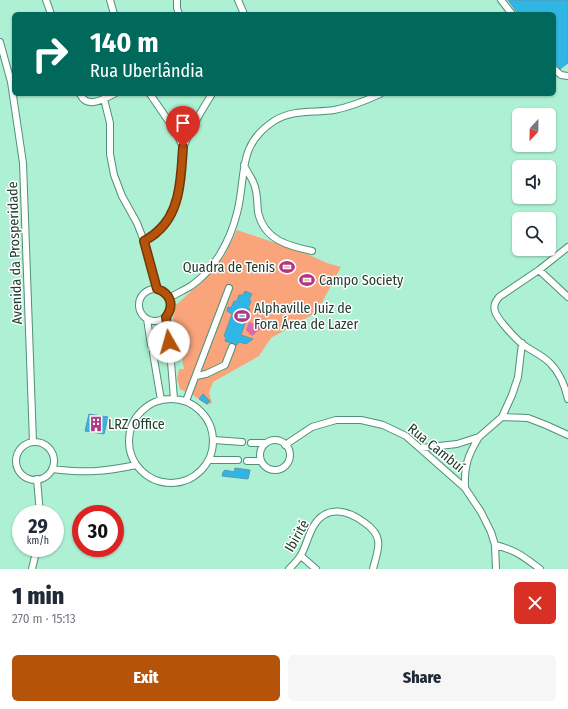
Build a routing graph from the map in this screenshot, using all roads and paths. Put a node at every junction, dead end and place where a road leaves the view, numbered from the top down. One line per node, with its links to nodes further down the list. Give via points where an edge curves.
1 (46, 0): 7 (street)
2 (110, 0): 8 (street)
3 (175, 0): 6 (street)
4 (238, 0): 9 (street)
5 (501, 0): 10 (street)
6 (178, 11)
7 (50, 12)
8 (113, 12)
9 (243, 12)
10 (510, 12)
11 (0, 42): 14 (street, Avenida da Prosperidade)
12 (556, 71): 13 (street)
13 (568, 76)
14 (12, 82)
15 (14, 96): 49 (street, Avenida da Prosperidade, via 23,163)
16 (81, 96): 21 (street, via 88,102)
17 (110, 96): 21 (street)
18 (151, 96): 22 (street)
19 (211, 96): 22 (street)
20 (376, 96): 23 (street, via 333,110 295,113 274,121 253,141)
21 (104, 99): 24 (street, via 110,122 110,154 114,175)
22 (183, 147): 24 (street, via 180,184 173,210 162,227)
23 (244, 165): 26 (street, via 254,184 258,211 268,234 283,244); 31 (street, via 238,212 224,249 205,274 191,286)
24 (144, 241): 29 (street)
25 (568, 246): 27 (street)
26 (312, 251)
27 (540, 270): 30 (street); 35 (street, via 500,297 494,305 499,319)
28 (229, 288): 40 (street)
29 (157, 289): 31 (street); 33 (street, via 147,292 140,300 140,310)
30 (568, 297)
31 (169, 298): 32 (street, via 171,308)
32 (166, 317): 33 (street, via 157,321); 34 (street)
33 (147, 318): 36 (street)
34 (169, 342)
35 (522, 343): 42 (street, via 555,369); 45 (street, via 518,377)
36 (151, 345)
37 (232, 347): 40 (street, via 225,365)
38 (170, 350): 41 (street)
39 (153, 352): 43 (street)
40 (196, 376): 44 (street)
41 (174, 399): 43 (street); 44 (street)
42 (568, 399)
43 (161, 400): 59 (street, via 143,409 131,426 128,439)
44 (186, 401): 48 (street, via 197,407 206,417 212,428)
45 (502, 418): 46 (street, via 528,418); 47 (street)
46 (568, 435)
47 (479, 437): 54 (street, via 457,444); 62 (street, via 469,453)
48 (214, 440): 50 (street); 55 (street)
49 (33, 442): 60 (street, via 43,444 52,452); 61 (street, via 21,448 16,465 22,475)
50 (242, 442)
51 (251, 443): 52 (street)
52 (265, 443): 53 (street, via 274,440); 58 (street, via 260,452)
53 (285, 445): 54 (street, Rua Cambuí, via 312,427 336,420 361,420 383,425 406,436); 58 (street, via 289,456 282,468 268,468)
54 (421, 448): 62 (street, Rua Cambuí)
55 (209, 460): 56 (street); 59 (street, via 192,478 174,483 155,480 144,474)
56 (238, 460)
57 (247, 461): 58 (street)
58 (261, 461)
59 (136, 465): 60 (street, via 98,472)
60 (52, 469): 61 (street, via 44,477)
61 (37, 479): 63 (street)
62 (465, 488): 64 (street, Rua Cambuí, via 481,512)
63 (39, 505)
64 (495, 545): 71 (street, Rua Cambuí); 72 (street, via 518,552)
65 (301, 556): 68 (street, Ibirité); 69 (street); 70 (street, Ibirité, via 314,526 330,512 340,511 355,515 376,533 379,543)
66 (35, 557): 67 (street)
67 (32, 569)
68 (289, 569)
69 (316, 569)
70 (373, 569)
71 (496, 569)
72 (540, 569)

